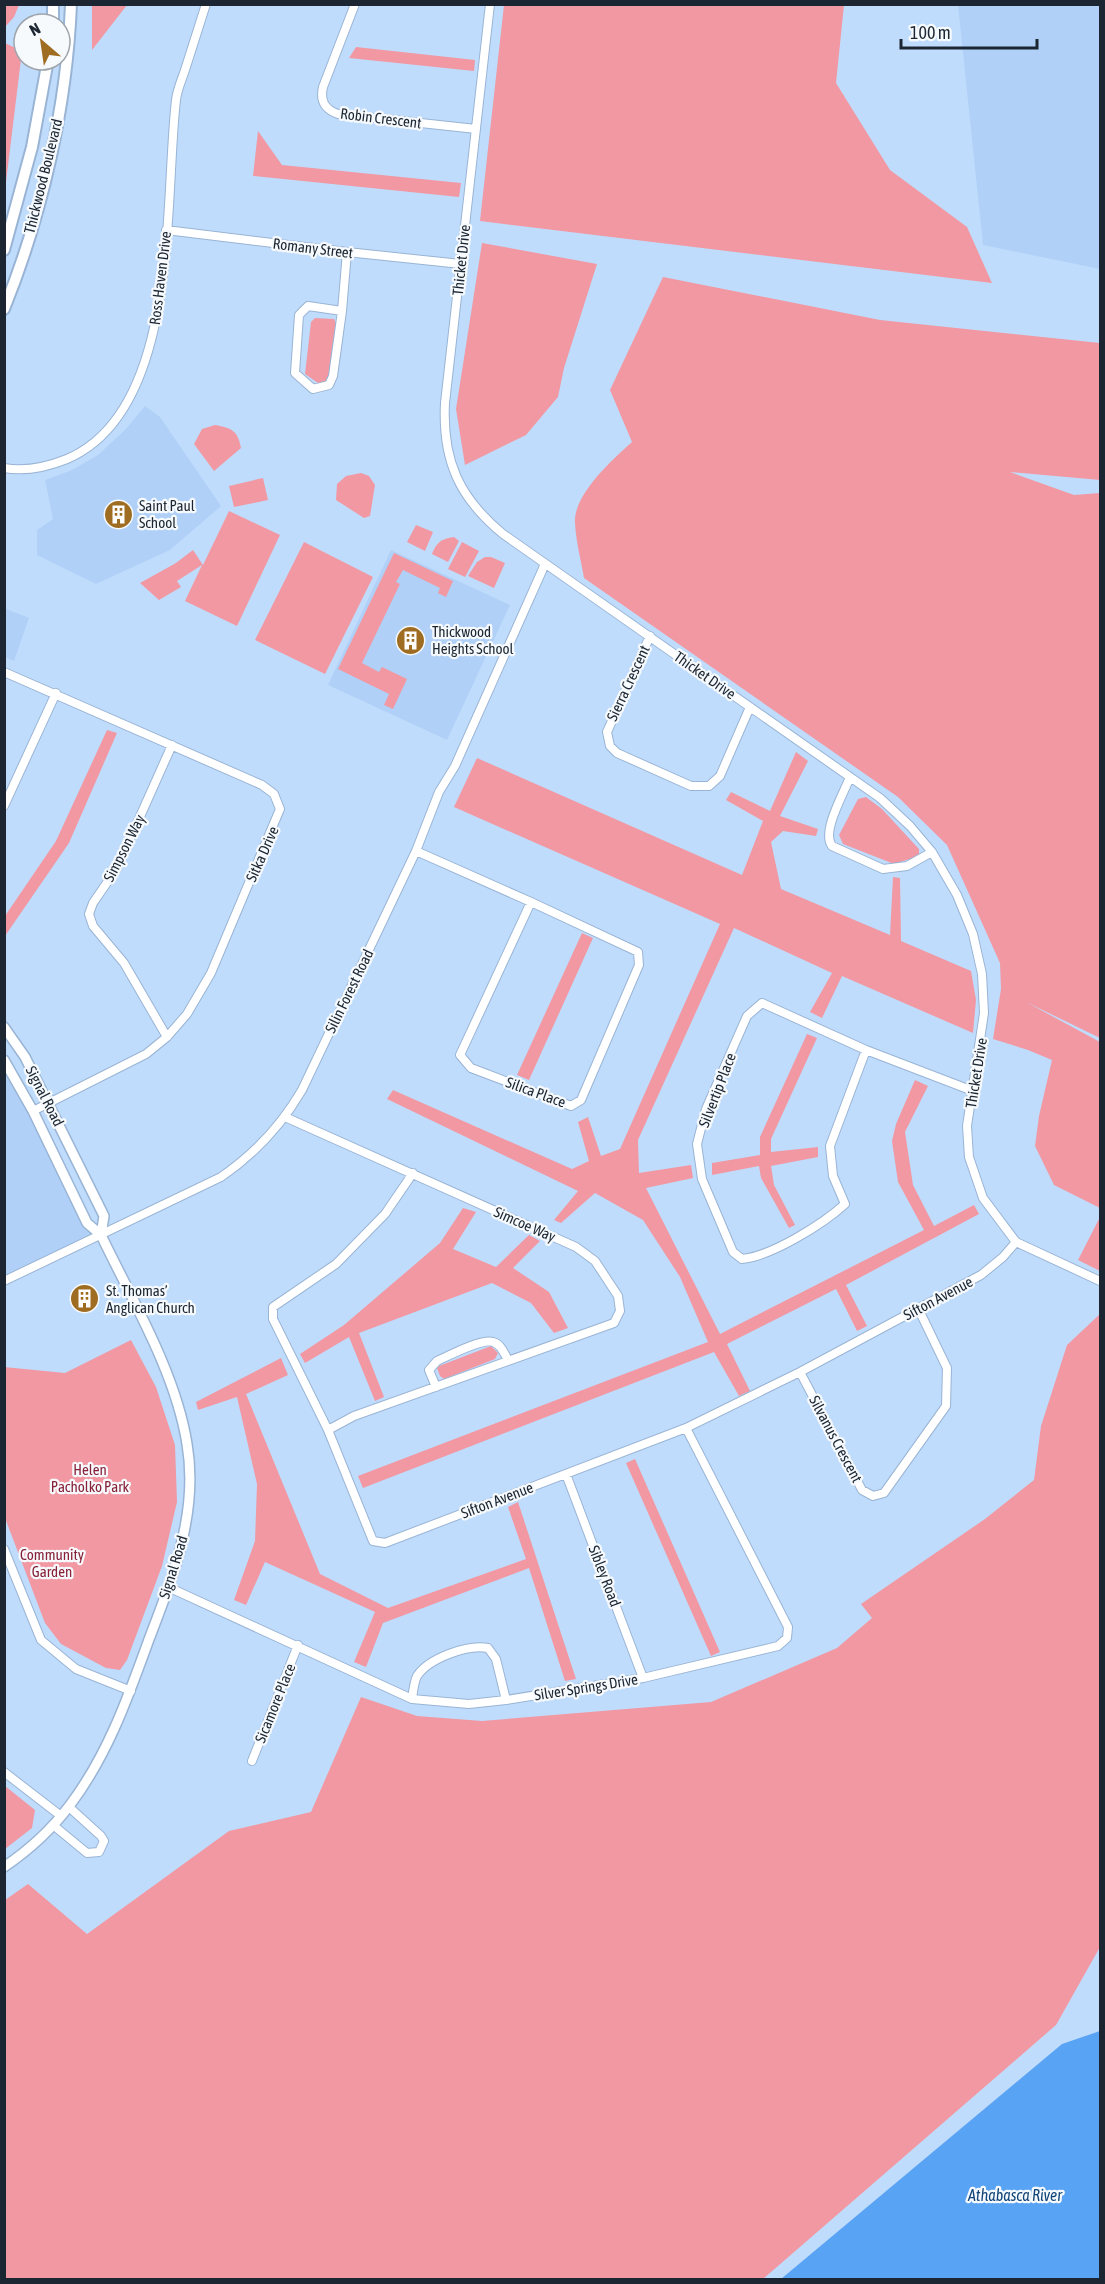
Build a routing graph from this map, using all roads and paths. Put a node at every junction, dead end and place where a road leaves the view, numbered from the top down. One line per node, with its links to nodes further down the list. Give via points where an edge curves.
1 (71, 4): 11 (main road, Thickwood Boulevard, via 53,150)
2 (206, 4): 7 (street, Ross Haven Drive, via 176,97)
3 (355, 4): 6 (street, Robin Crescent, via 323,87 321,98 327,107 338,114)
4 (490, 4): 6 (street, Thicket Drive)
5 (46, 72): 8 (main road, Thickwood Boulevard, via 32,147)
6 (476, 129): 10 (street, Thicket Drive)
7 (166, 230): 9 (street, Romany Street); 13 (street, Ross Haven Drive, via 151,344 120,416 100,438 74,456 28,469)
8 (4, 250)
9 (347, 252): 10 (street, Romany Street); 12 (street)
10 (461, 264): 14 (street, Thicket Drive, via 444,418 449,459 474,506)
11 (4, 309)
12 (342, 312): 12 (street, via 308,306 299,315 295,372 314,389 328,385 333,376)
13 (4, 468)
14 (545, 564): 15 (street, Thicket Drive); 22 (street, Silin Forest Road)
15 (650, 636): 18 (street, Thicket Drive); 18 (street, Sierra Crescent, via 608,728 608,742 617,753 691,786 709,786 720,776)
16 (4, 672): 17 (street, Sitka Drive)
17 (56, 693): 19 (street, Sitka Drive); 21 (street)
18 (750, 707): 20 (street, Thicket Drive)
19 (171, 745): 26 (street, Simpson Way, via 117,868 89,914 93,926 124,963); 26 (street, Sitka Drive, via 262,785 274,794 280,809 203,988)
20 (850, 777): 23 (street, Thicket Drive, via 900,816); 23 (street, via 828,831 832,846 875,866 892,869 907,866)
21 (4, 806)
22 (416, 851): 24 (street, Silica Place); 32 (street, Silin Forest Road, via 302,1090)
23 (932, 852): 29 (street, Thicket Drive, via 966,915 982,975 983,1028)
24 (531, 902): 24 (street, Silica Place, via 460,1055 471,1068 571,1106 581,1100 639,965 638,952)
25 (4, 1027): 30 (street, Signal Road)
26 (166, 1037): 30 (street, Sitka Drive, via 133,1062)
27 (866, 1050): 27 (street, Silvertip Place, via 762,1003 747,1016 706,1109 697,1144 702,1179 733,1251 742,1259 755,1258 825,1221 846,1204 833,1176 830,1146); 29 (street, Silvertip Place)
28 (4, 1060): 31 (street, Signal Road)
29 (973, 1091): 35 (street, Thicket Drive, via 967,1126 969,1157 983,1198)
30 (49, 1103): 31 (street, Sitka Drive); 34 (street, Signal Road, via 104,1216)
31 (33, 1111): 34 (street, Signal Road, via 87,1223)
32 (285, 1117): 33 (street, Simcoe Way); 34 (street, Silin Forest Road, via 251,1155 221,1177)
33 (413, 1173): 39 (street, Simcoe Way, via 576,1247 595,1261 618,1296 621,1311 614,1323); 43 (street, Sifton Avenue, via 385,1214 336,1264 273,1307 273,1318)
34 (101, 1235): 36 (street, Silin Forest Road); 46 (street, Signal Road, via 173,1389 188,1446 188,1510)
35 (1016, 1242): 37 (street, Thicket Drive); 38 (street, Sifton Avenue, via 981,1275)
36 (4, 1281)
37 (1101, 1281)
38 (918, 1308): 40 (street, Sifton Avenue); 40 (street, Silvanus Crescent, via 947,1368 946,1406 884,1493 873,1496 862,1490)
39 (508, 1360): 41 (street, Simcoe Way); 41 (street, via 500,1346 484,1341 437,1361 429,1370)
40 (800, 1372): 42 (street, Sifton Avenue)
41 (435, 1387): 43 (street, Simcoe Way, via 354,1416)
42 (686, 1428): 44 (street, Sifton Avenue); 48 (street, Silver Springs Drive, via 788,1627 787,1638 778,1646)
43 (328, 1430): 44 (street, Sifton Avenue, via 373,1541 385,1543)
44 (566, 1474): 48 (street, Sibley Road)
45 (4, 1549): 49 (street, via 41,1640 76,1669)
46 (168, 1587): 47 (street, Silver Springs Drive); 49 (street, Signal Road)
47 (298, 1645): 50 (street, Silver Springs Drive); 52 (street, Sicamore Place)
48 (643, 1678): 51 (street, Silver Springs Drive)
49 (130, 1691): 54 (street, Signal Road, via 99,1762)
50 (411, 1699): 51 (street, Silver Springs Drive, via 469,1704); 51 (street, via 417,1677 430,1662 476,1646 488,1648 496,1659)
51 (507, 1700)
52 (252, 1761)
53 (4, 1772): 55 (street)
54 (69, 1807): 55 (street, Signal Road); 56 (street, via 101,1836 104,1841 99,1852 87,1853)
55 (61, 1816): 56 (street, Signal Road)
56 (53, 1825): 57 (street, Signal Road)
57 (4, 1867)

